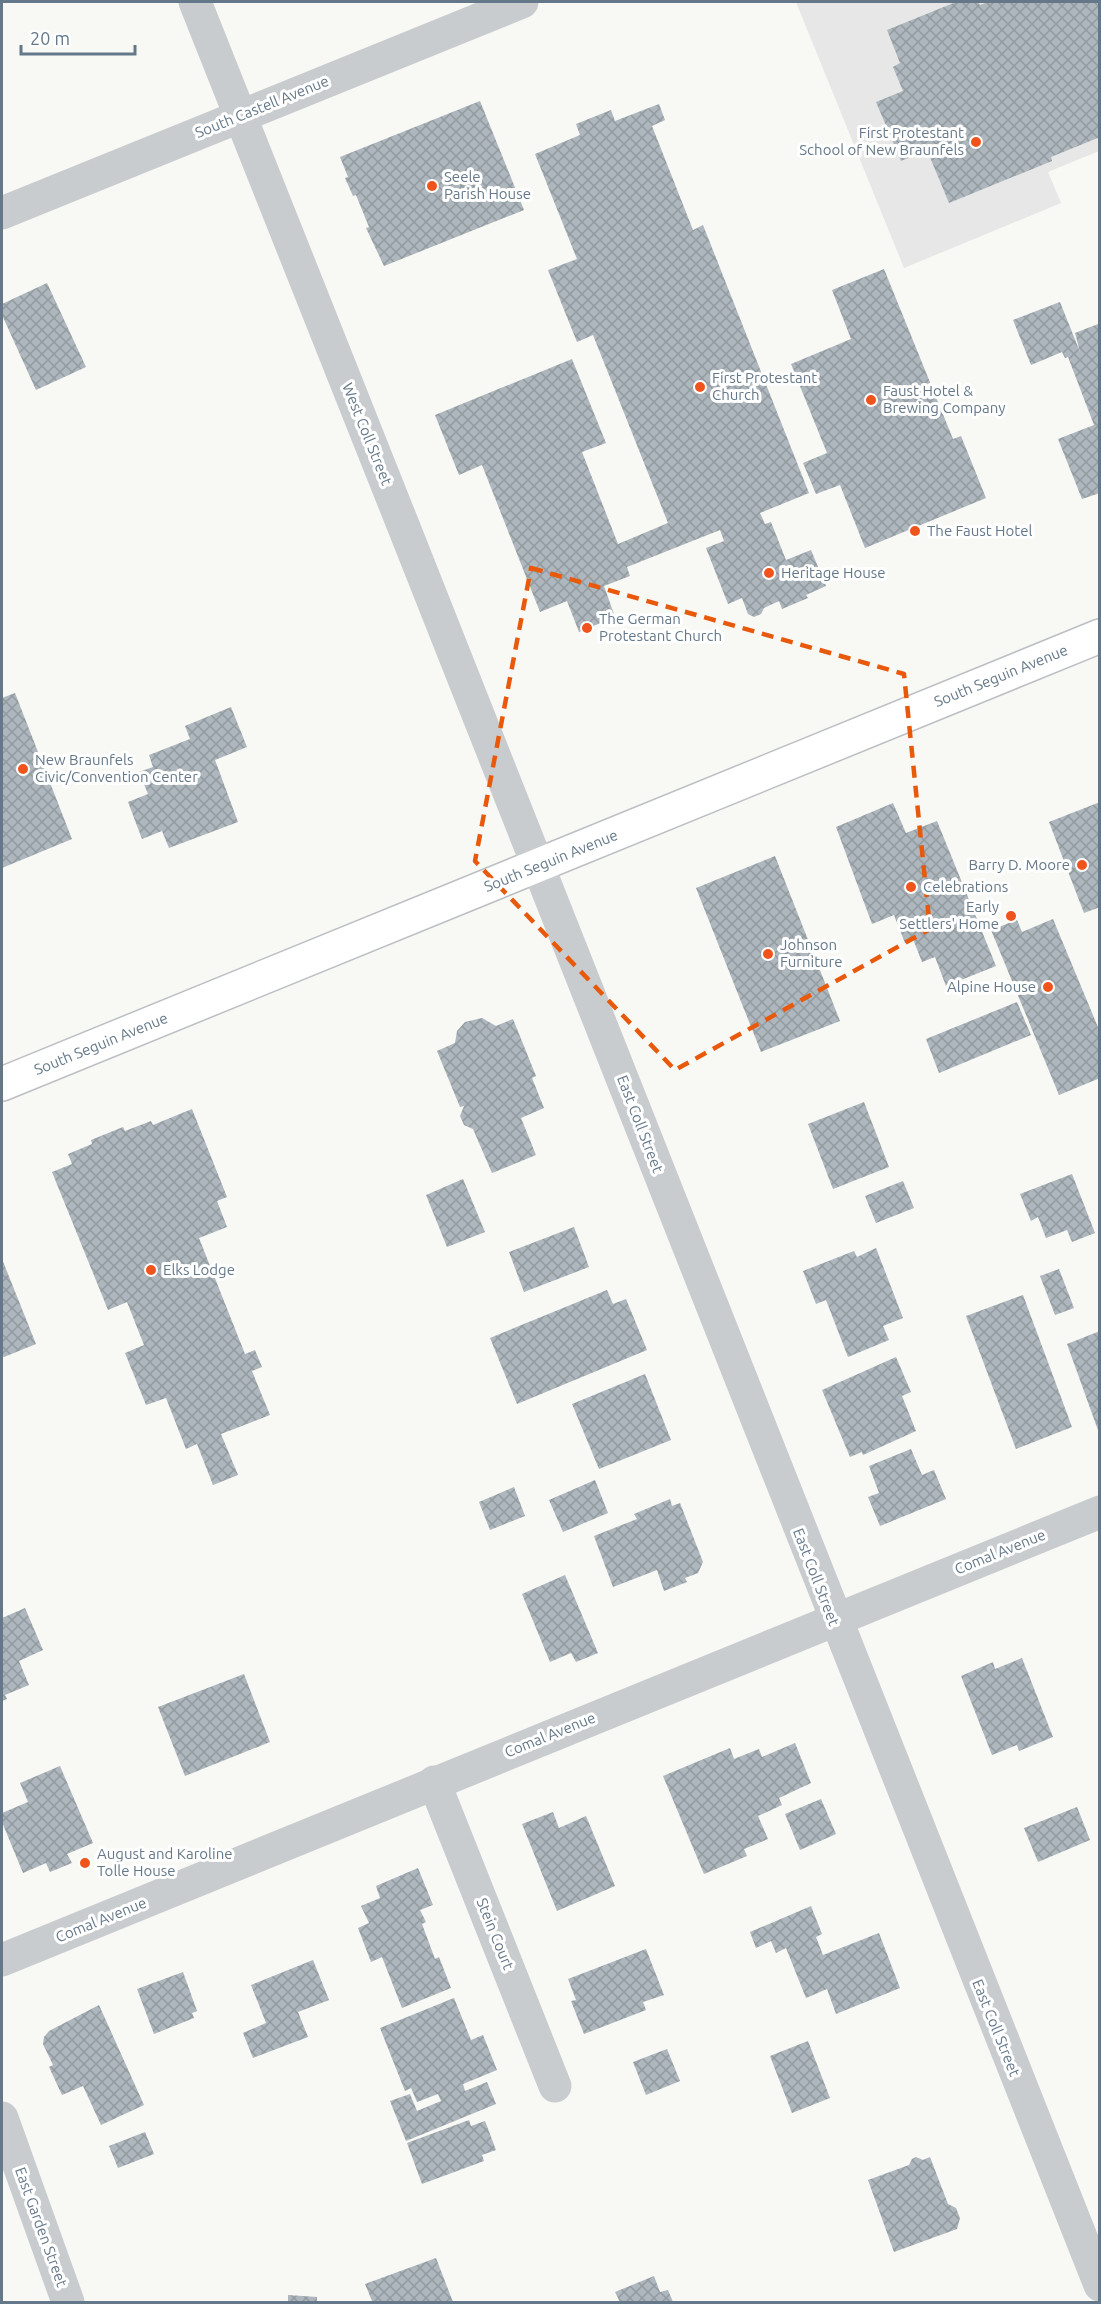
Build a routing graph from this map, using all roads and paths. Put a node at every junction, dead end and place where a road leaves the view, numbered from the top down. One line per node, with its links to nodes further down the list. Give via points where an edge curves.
1 (195, 2): 3 (street, West Coll Street)
2 (522, 2): 3 (street, South Castell Avenue)
3 (241, 115): 4 (street, South Castell Avenue); 6 (street, West Coll Street)
4 (2, 213)
5 (1100, 636): 6 (main road, South Seguin Avenue)
6 (540, 866): 7 (main road, South Seguin Avenue); 9 (street, East Coll Street)
7 (2, 1084)
8 (1100, 1512): 9 (street, Comal Avenue)
9 (833, 1620): 10 (street, Comal Avenue); 14 (street, East Coll Street)
10 (434, 1782): 11 (street, Comal Avenue); 12 (street, Stein Court)
11 (2, 1960)
12 (555, 2086)
13 (2, 2118): 15 (street, East Garden Street)
14 (1100, 2286)
15 (68, 2302)

